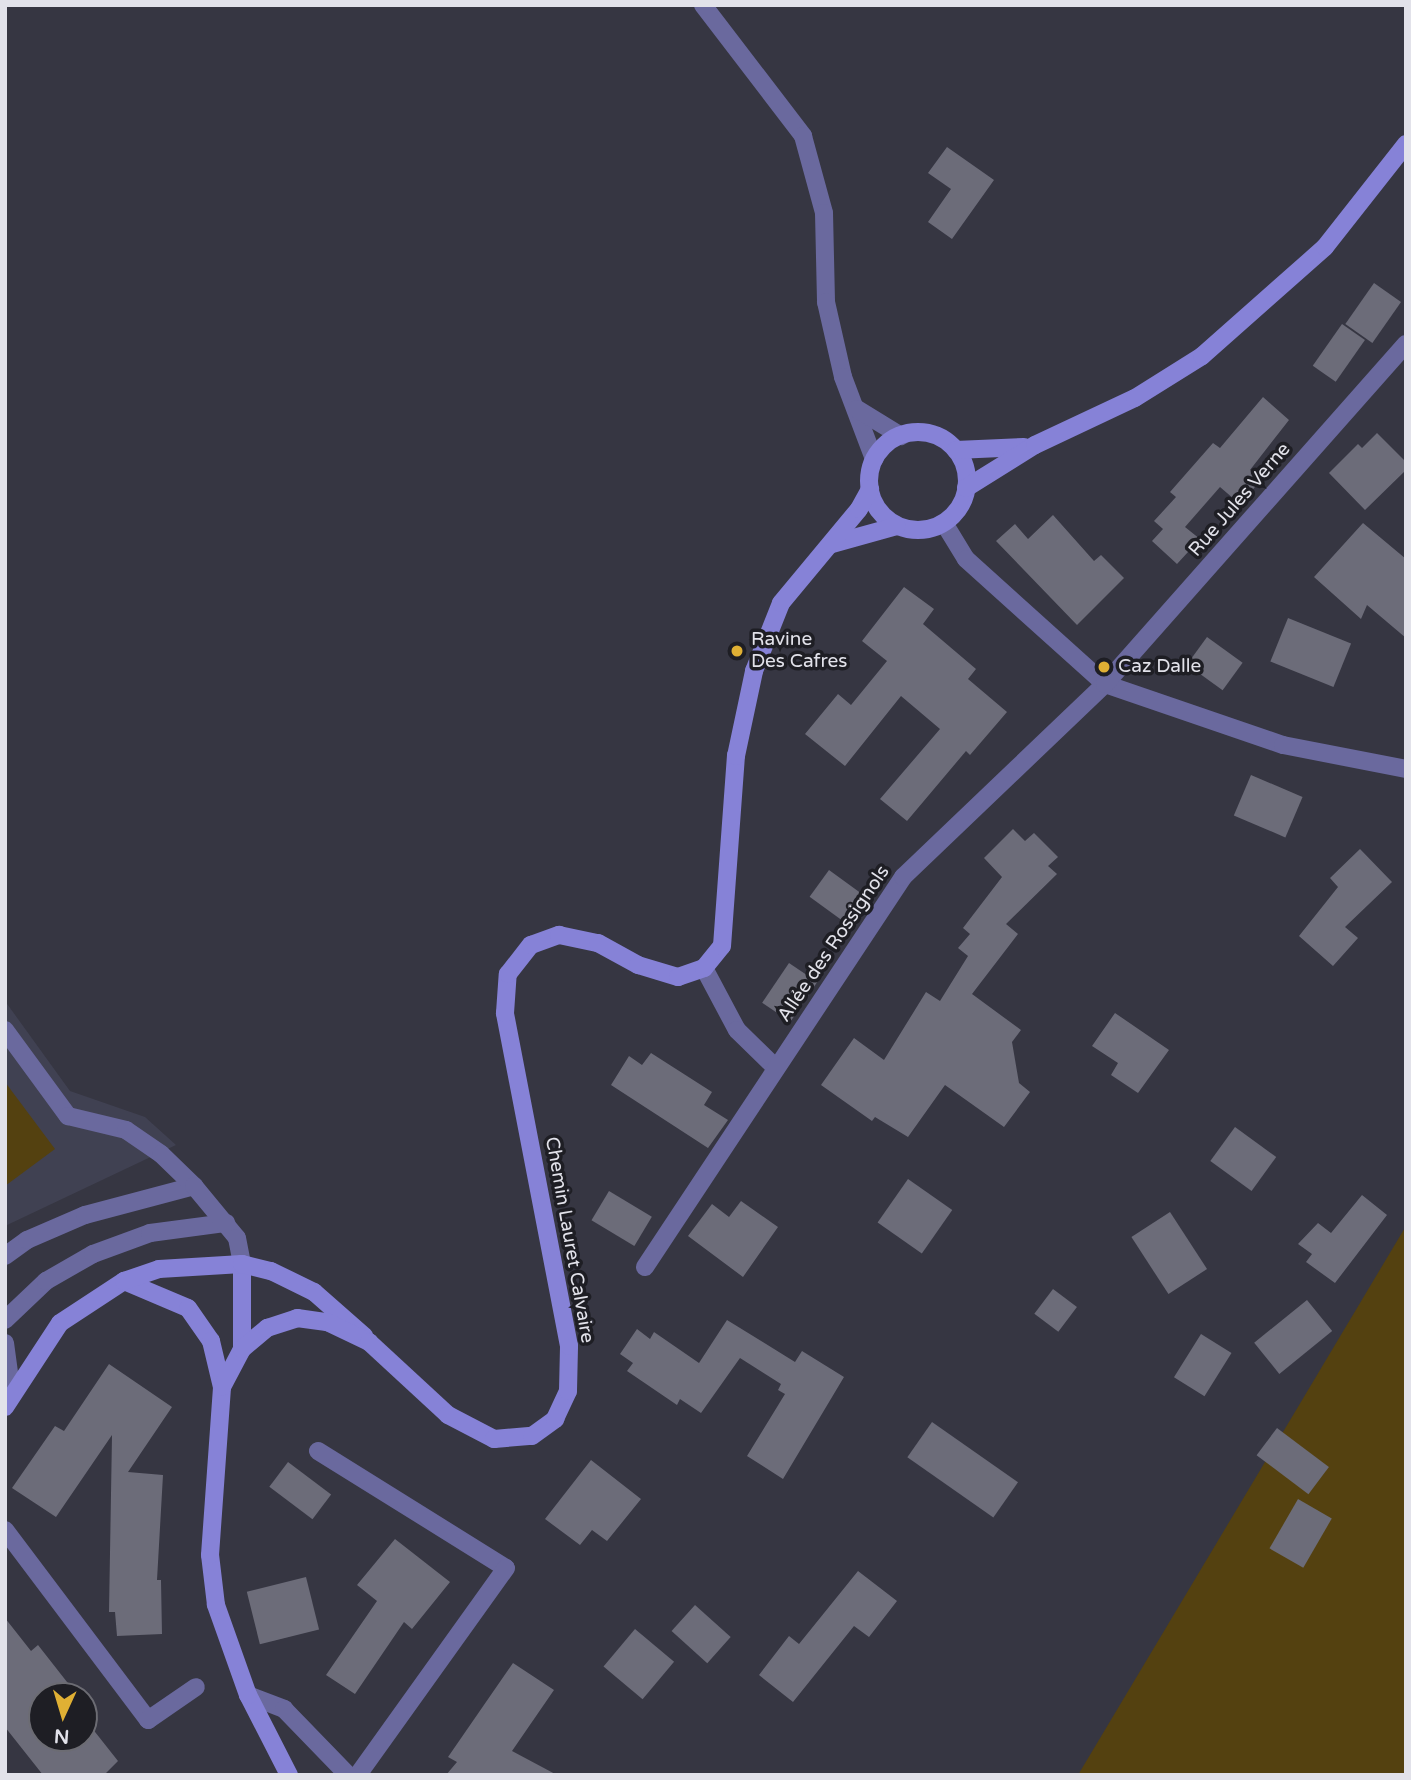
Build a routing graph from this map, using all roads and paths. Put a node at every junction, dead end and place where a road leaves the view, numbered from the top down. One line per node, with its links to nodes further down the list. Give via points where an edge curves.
1 (703, 5): 4 (street, via 803,136 824,213 826,302 843,377)
2 (1406, 144): 6 (main road, via 1325,247 1253,315 1202,356 1135,398)
3 (1406, 344): 14 (street, Rue Jules Verne)
4 (857, 410): 5 (street); 8 (street)
5 (901, 436): 7 (main road, via 928,433); 8 (main road)
6 (1035, 445): 7 (main road); 9 (main road)
7 (956, 450): 9 (main road, via 964,464)
8 (874, 459): 10 (main road)
9 (966, 488): 11 (main road, via 957,512)
10 (870, 489): 12 (main road, via 874,504); 13 (main road)
11 (944, 523): 12 (main road, via 929,529); 14 (street, via 966,559)
12 (897, 526): 13 (main road)
13 (832, 544): 16 (main road, via 781,603 754,671 736,756 722,946)
14 (1105, 684): 15 (street, via 1283,746); 18 (street, Allée des Rossignols, via 903,877)
15 (1406, 769)
16 (704, 968): 18 (street, via 737,1030); 26 (main road, Chemin Lauret Calvaire, via 678,977 638,965 598,943 559,935 531,945 508,974 505,1013 569,1346 568,1391 555,1419 532,1436 494,1439 448,1415)
17 (5, 1030): 19 (street, via 68,1116 126,1130 161,1154)
18 (776, 1068): 23 (street, Allée des Rossignols)
19 (194, 1186): 20 (street); 21 (street, via 85,1215 27,1240)
20 (226, 1223): 22 (street, via 237,1238); 25 (street, via 150,1233 93,1254 46,1281)
21 (5, 1256)
22 (242, 1264): 24 (main road, via 159,1269); 26 (main road, via 299,1282 347,1317); 28 (main road)
23 (645, 1268)
24 (124, 1281): 29 (main road, via 188,1308 211,1341); 30 (main road, via 60,1323)
25 (5, 1320)
26 (369, 1342): 28 (main road, Chemin Lauret Calvaire, via 327,1322 298,1318 267,1328)
27 (5, 1343): 30 (street)
28 (243, 1349): 29 (main road, Chemin Lauret Calvaire)
29 (222, 1387): 34 (main road, Chemin Lauret Calvaire, via 211,1555 216,1605)
30 (9, 1401)
31 (318, 1451): 37 (street, via 506,1568)
32 (5, 1530): 33 (street, via 148,1720)
33 (195, 1687)
34 (248, 1695): 35 (main road, Chemin Lauret Calvaire); 36 (street, via 284,1709)
35 (289, 1775)
36 (348, 1775)
37 (358, 1775)

